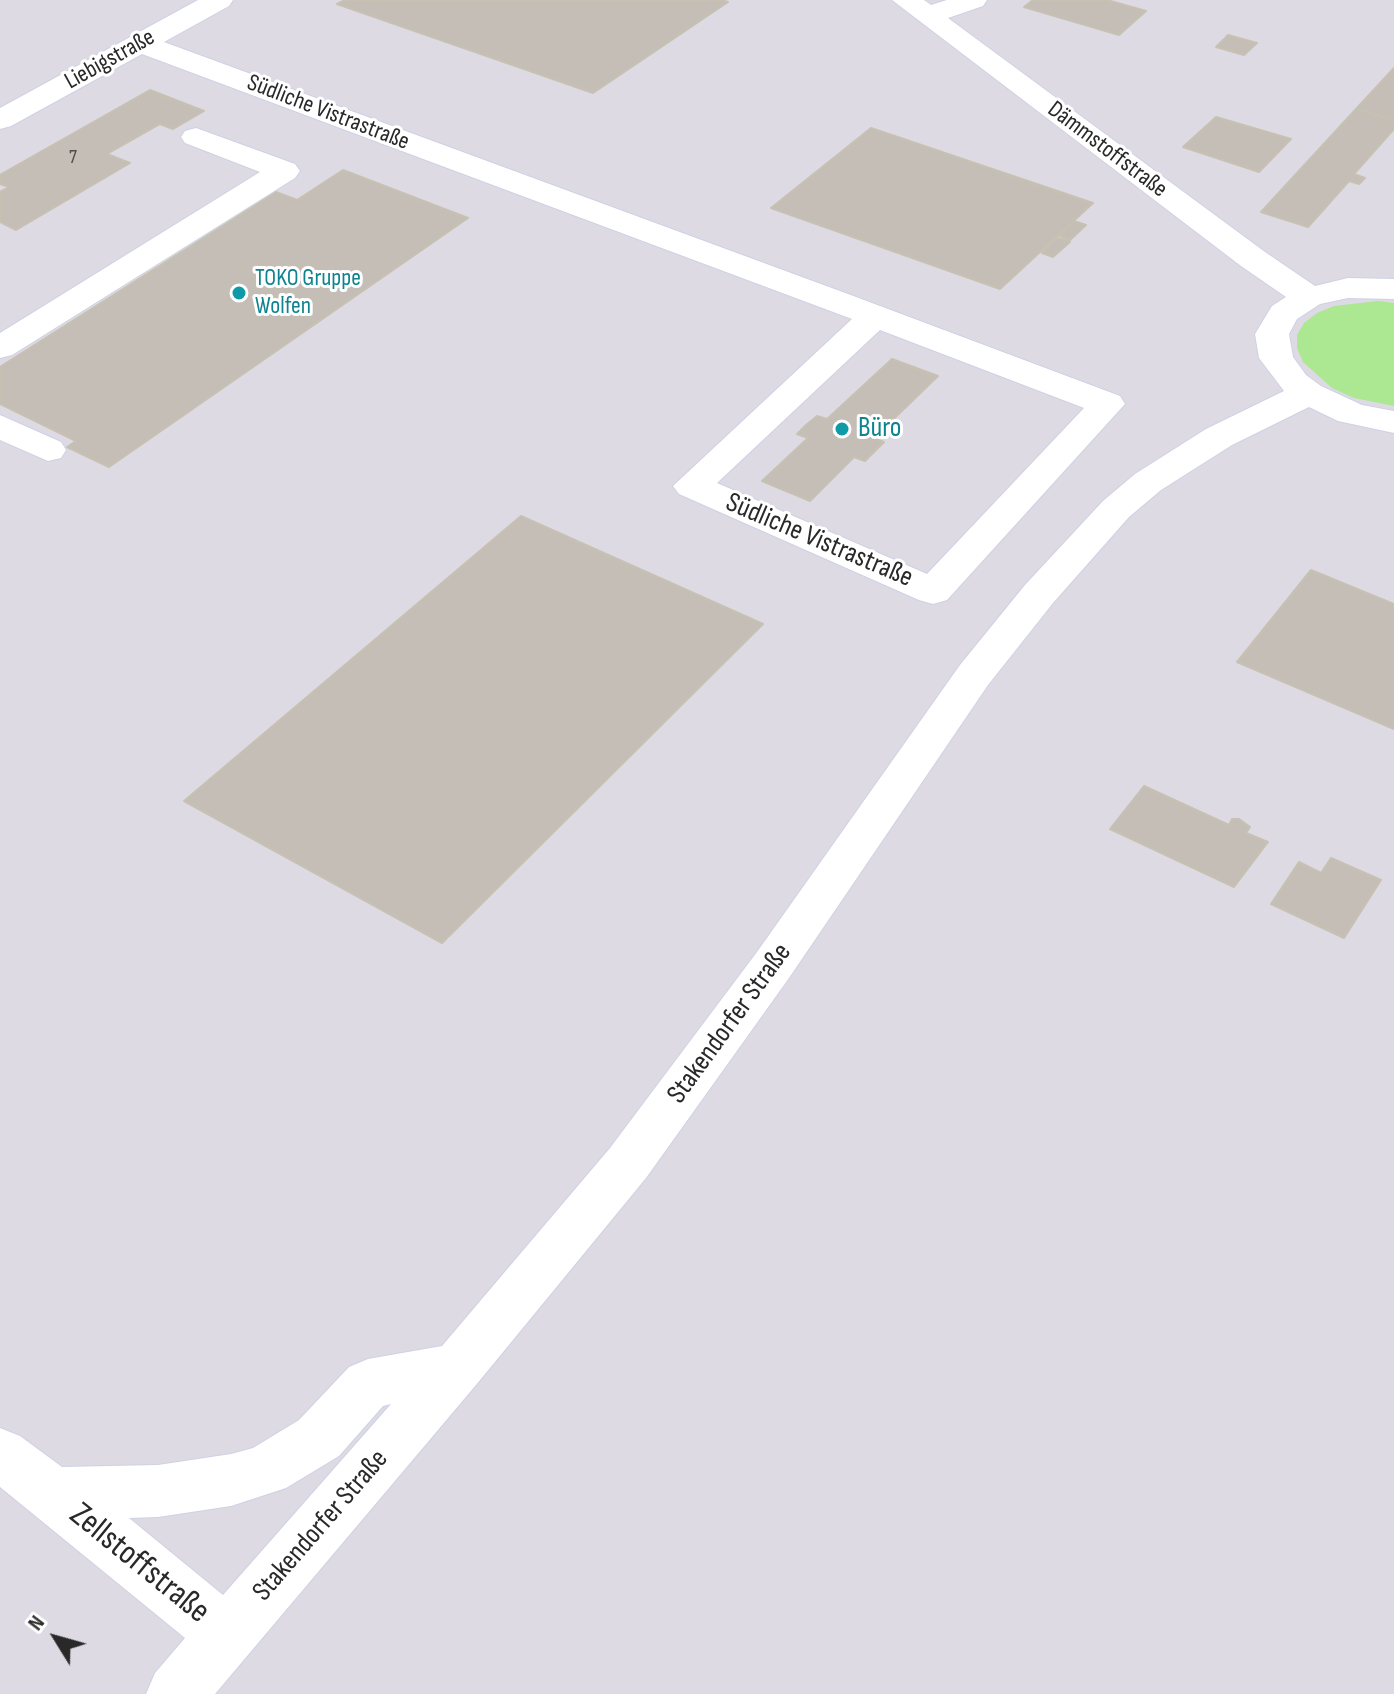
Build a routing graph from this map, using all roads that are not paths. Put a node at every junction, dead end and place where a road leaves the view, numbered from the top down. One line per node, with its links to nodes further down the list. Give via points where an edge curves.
1 (219, 0): 4 (street, Liebigstraße)
2 (973, 0): 3 (street)
3 (917, 8): 8 (street, Dämmstoffstraße)
4 (140, 43): 5 (street, Liebigstraße); 9 (street, Südliche Vistrastraße)
5 (0, 120)
6 (196, 137): 10 (street, via 284,171)
7 (1394, 289): 8 (street, via 1348,288)
8 (1309, 297): 11 (street, via 1284,313 1272,334 1276,358)
9 (875, 316): 9 (street, Südliche Vistrastraße, via 1107,404 933,591 692,486)
10 (0, 348)
11 (1309, 393): 12 (street, via 1351,413); 15 (street, Stakendorfer Straße, via 1219,437 1148,482 1116,509 1039,594 934,731 688,1084)
12 (1394, 422)
13 (0, 426): 14 (street)
14 (48, 450)
15 (457, 1368): 17 (street, Zellstoffstraße, via 368,1384 319,1438 266,1470 158,1491); 18 (street, Stakendorfer Straße)
16 (0, 1454): 17 (street, Zellstoffstraße)
17 (52, 1494): 18 (street, Zellstoffstraße)
18 (227, 1635): 19 (street, Stakendorfer Straße)
19 (176, 1694)

